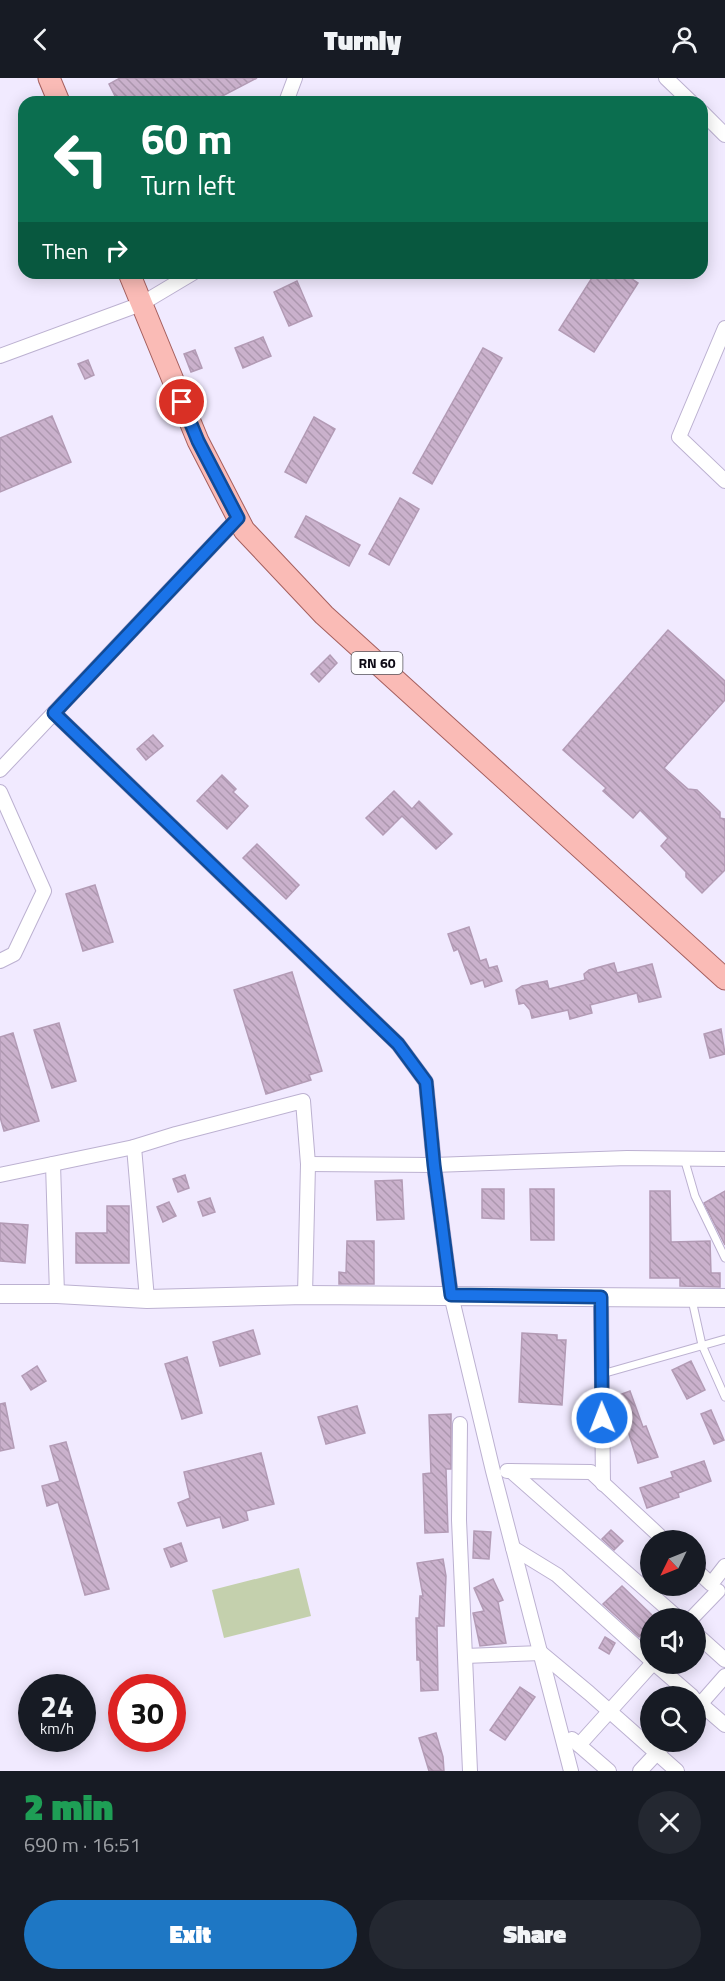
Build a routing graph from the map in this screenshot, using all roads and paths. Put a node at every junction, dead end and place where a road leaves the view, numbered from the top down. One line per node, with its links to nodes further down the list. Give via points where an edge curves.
1 (49, 78): 4 (main road)
2 (295, 78): 5 (street)
3 (666, 78): 6 (street)
4 (56, 96)
5 (288, 96)
6 (685, 96)
7 (708, 118): 8 (street)
8 (725, 135)
9 (131, 279): 11 (main road, RN 60)
10 (183, 279): 11 (street)
11 (141, 304): 13 (street); 15 (main road, RN 60, via 198,441)
12 (725, 328): 14 (street, via 679,438)
13 (0, 356)
14 (725, 481)
15 (238, 518): 16 (street); 20 (main road, RN 60, via 244,530 324,615)
16 (54, 713): 17 (street); 26 (street, via 398,1044 426,1082)
17 (0, 770)
18 (0, 792): 19 (street, via 44,891 14,954)
19 (0, 961)
20 (725, 979)
21 (134, 1147): 24 (street); 25 (street, via 303,1101); 36 (street)
22 (684, 1158): 23 (street); 26 (street); 28 (lane, via 695,1196)
23 (725, 1159)
24 (53, 1164): 27 (street); 30 (street)
25 (308, 1164): 26 (street); 31 (street)
26 (434, 1165): 32 (street)
27 (0, 1175)
28 (725, 1258)
29 (0, 1294): 30 (main road)
30 (57, 1294): 36 (main road)
31 (305, 1295): 32 (main road); 36 (main road)
32 (451, 1295): 33 (main road); 42 (street)
33 (601, 1297): 34 (main road); 39 (street)
34 (692, 1298): 35 (main road); 38 (lane)
35 (725, 1298)
36 (147, 1299)
37 (725, 1339): 38 (lane)
38 (702, 1345): 39 (lane); 40 (lane)
39 (602, 1374): 44 (street)
40 (725, 1397)
41 (460, 1424): 55 (street, via 459,1520)
42 (493, 1471): 43 (street); 46 (street)
43 (512, 1471): 44 (street, via 591,1472); 50 (street)
44 (603, 1484): 45 (street)
45 (653, 1530)
46 (513, 1548): 53 (street, via 556,1575); 54 (street)
47 (725, 1566): 49 (street)
48 (706, 1580): 49 (street)
49 (718, 1591): 51 (street)
50 (667, 1608)
51 (702, 1608)
52 (706, 1643): 56 (street)
53 (640, 1650)
54 (541, 1653): 55 (street); 62 (street); 65 (street)
55 (465, 1656): 68 (street)
56 (725, 1659)
57 (642, 1674): 62 (street)
58 (666, 1674): 60 (street)
59 (725, 1677): 61 (street)
60 (679, 1686)
61 (706, 1693)
62 (609, 1710): 66 (street); 67 (street)
63 (706, 1710): 64 (street)
64 (725, 1725)
65 (560, 1728): 66 (street); 69 (street)
66 (579, 1745): 70 (street)
67 (657, 1753): 71 (street); 72 (street)
68 (470, 1771)
69 (571, 1771)
70 (609, 1771)
71 (640, 1771)
72 (677, 1771)

